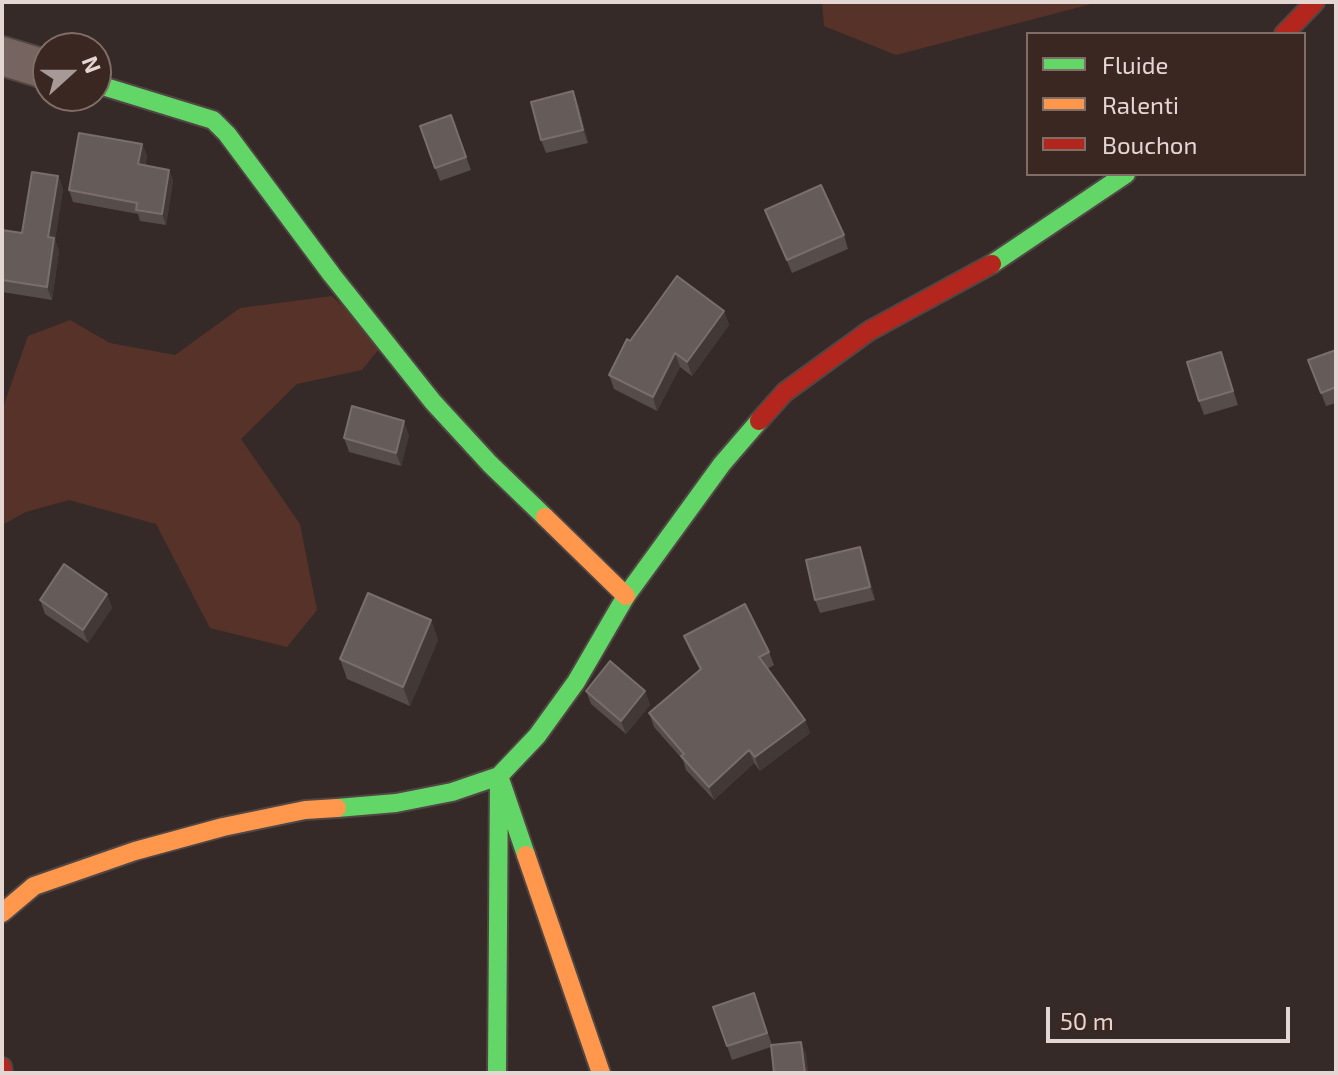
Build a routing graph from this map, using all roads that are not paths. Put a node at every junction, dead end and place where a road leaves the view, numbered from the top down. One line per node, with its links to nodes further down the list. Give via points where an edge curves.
1 (1315, 2): 2 (street)
2 (1286, 32)
3 (2, 56): 4 (street)
4 (32, 65)
5 (112, 89): 7 (street, via 213,120 433,402)
6 (1123, 176): 7 (street, via 1005,257 869,331 785,392 722,464)
7 (626, 596): 8 (street, via 576,682 537,736)
8 (499, 776): 9 (street, via 396,803 305,810 223,827 34,886); 12 (street); 13 (street)
9 (2, 913)
10 (2, 1067): 11 (street)
11 (3, 1073)
12 (497, 1073)
13 (601, 1073)

